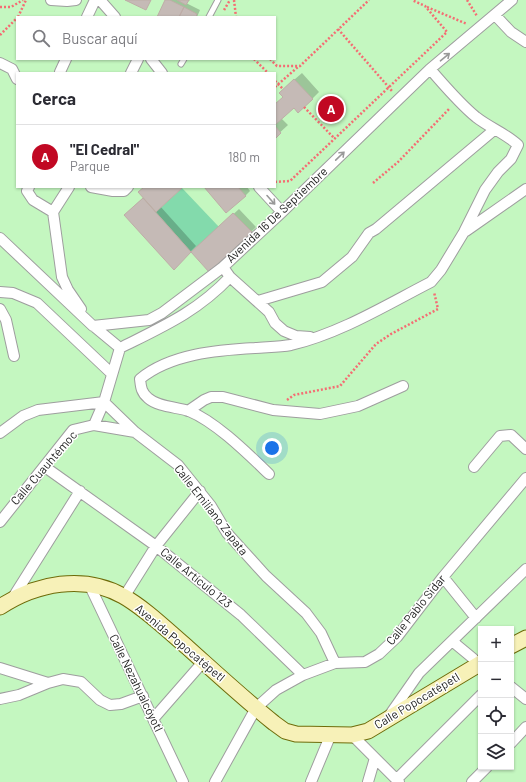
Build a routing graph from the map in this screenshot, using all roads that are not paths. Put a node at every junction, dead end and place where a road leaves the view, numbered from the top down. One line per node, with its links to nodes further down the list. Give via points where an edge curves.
1 (51, 0): 2 (street)
2 (76, 0)
3 (95, 0): 8 (street)
4 (100, 0): 9 (street)
5 (218, 0): 10 (lane)
6 (512, 0): 7 (street, Avenida 16 De Septiembre)
7 (495, 15): 11 (street, via 511,32); 18 (street, Avenida 16 De Septiembre, one-way to 7)
8 (87, 16)
9 (114, 16)
10 (210, 16)
11 (526, 42)
12 (66, 60): 19 (street)
13 (138, 60): 20 (street)
14 (152, 60): 21 (street)
15 (183, 60): 17 (lane)
16 (0, 63): 22 (street, via 12,69)
17 (181, 64)
18 (430, 69): 23 (street, via 457,100); 32 (street, Avenida 16 De Septiembre, one-way to 18)
19 (60, 72)
20 (132, 72)
21 (161, 72)
22 (16, 77)
23 (494, 130): 24 (street); 38 (street, via 369,233 352,257 322,282)
24 (522, 143): 33 (street, via 485,190)
25 (29, 188): 31 (street, via 33,200)
26 (68, 188): 31 (street)
27 (97, 188): 28 (street, via 124,191)
28 (127, 188)
29 (260, 188): 32 (street, one-way to 32)
30 (526, 189): 33 (street)
31 (54, 212): 40 (street, via 62,276 68,290)
32 (282, 212): 35 (street, Avenida 16 De Septiembre)
33 (464, 232): 41 (street, via 431,282 344,327)
34 (0, 238): 40 (street)
35 (223, 267): 36 (street, Avenida 16 De Septiembre); 40 (street, via 149,320)
36 (230, 277): 38 (street); 42 (street, Avenida 16 De Septiembre, via 184,316)
37 (0, 292): 44 (street, via 13,293 36,302)
38 (258, 301): 41 (street, via 284,331 296,336)
39 (0, 309): 43 (street, via 6,320)
40 (93, 326): 42 (street)
41 (314, 338): 47 (street, via 290,345 216,350 170,362 149,371 140,379 141,391 148,399)
42 (120, 348): 44 (street)
43 (14, 356)
44 (111, 373): 46 (street)
45 (403, 386): 47 (street, via 358,406 320,414 273,410 223,397 210,397)
46 (104, 402): 48 (street); 49 (street); 50 (street, via 38,410 23,416)
47 (188, 411): 54 (street, via 218,429)
48 (94, 425): 49 (street, Calle Emiliano Zapata); 52 (street, Calle Cuauhtémoc, via 74,430)
49 (135, 432): 57 (street, Calle Emiliano Zapata, via 178,465)
50 (0, 433)
51 (526, 449): 53 (street, via 511,435 500,436)
52 (45, 467): 56 (street, Calle Artículo 123); 58 (street, Calle Cuauhtémoc)
53 (474, 467)
54 (269, 474)
55 (526, 478): 61 (street, Calle Pablo Sidar)
56 (80, 491): 59 (street, Calle Artículo 123); 64 (street)
57 (200, 491): 59 (street); 71 (street, Calle Emiliano Zapata, via 232,538 266,576 306,613 321,633)
58 (0, 522)
59 (156, 546): 63 (street); 74 (street, Calle Artículo 123, via 241,615)
60 (526, 569): 65 (street)
61 (443, 577): 65 (street); 71 (street, Calle Pablo Sidar, via 397,637 379,654 365,662)
62 (88, 584): 63 (street, Avenida Popocatépetl); 64 (street, Avenida Popocatépetl, via 69,583 40,587); 77 (street, Calle Nezahualcóyotl)
63 (124, 597): 69 (street, Avenida Popocatépetl)
64 (5, 604)
65 (476, 618): 67 (street)
66 (526, 638): 68 (street)
67 (452, 641): 70 (street); 82 (street, via 419,673)
68 (514, 644)
69 (203, 662): 81 (street, Avenida Popocatépetl); 83 (street)
70 (478, 662)
71 (335, 664): 74 (street, Calle Pablo Sidar)
72 (478, 665): 82 (street, Calle Popocatépetl)
73 (0, 668): 75 (street)
74 (303, 675): 81 (street, Calle Pablo Sidar, via 276,690)
75 (48, 683): 77 (street, via 63,679 81,682 100,700 110,705); 79 (street, via 19,695)
76 (514, 689): 80 (street)
77 (143, 696): 83 (street, Calle Nezahualcóyotl)
78 (478, 698): 90 (street)
79 (0, 699)
80 (526, 699)
81 (256, 708): 85 (street, Avenida Popocatépetl, via 285,731 296,734); 92 (street, Calle Pablo Sidar)
82 (388, 717): 86 (street, Calle Popocatépetl, via 368,731)
83 (154, 718): 91 (street, Calle Nezahualcóyotl)
84 (526, 727): 87 (street)
85 (331, 734): 86 (street, Avenida Popocatépetl); 93 (street)
86 (352, 735): 88 (street)
87 (514, 740)
88 (375, 758): 90 (street); 94 (street)
89 (484, 770): 95 (street)
90 (398, 781)
91 (183, 782)
92 (215, 782)
93 (311, 782)
94 (368, 782)
95 (472, 782)

